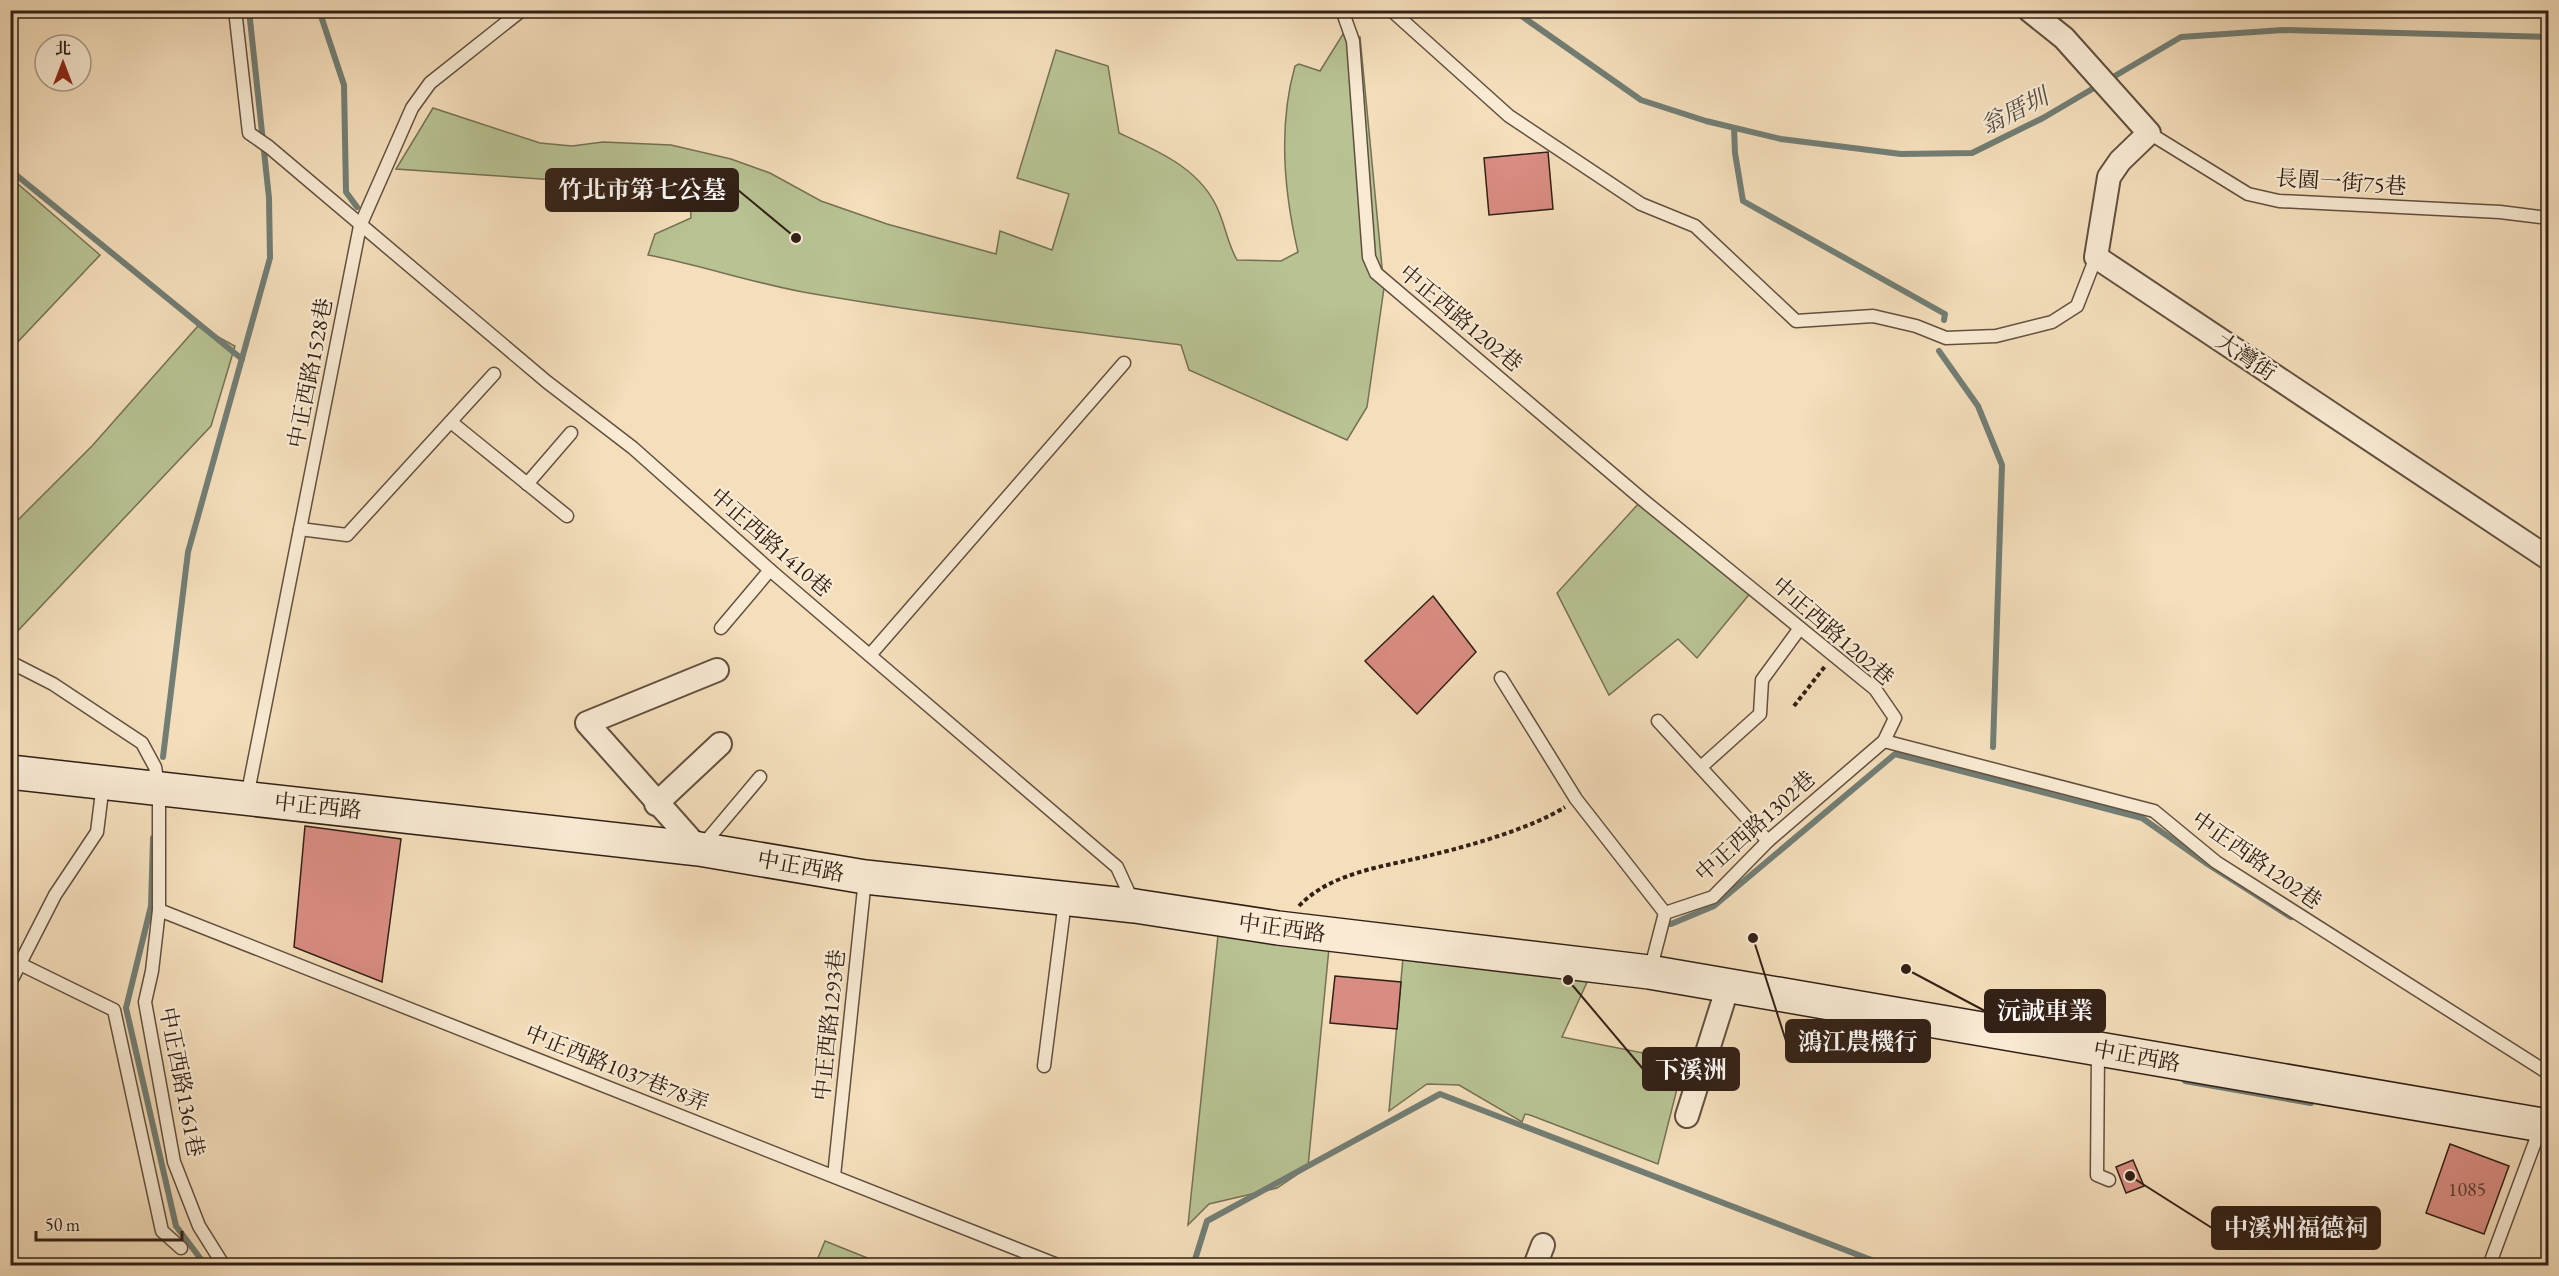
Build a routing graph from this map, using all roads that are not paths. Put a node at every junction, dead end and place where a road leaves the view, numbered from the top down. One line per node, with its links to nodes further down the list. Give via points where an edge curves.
1 (235, 10): 8 (lane, 中正西路1410巷, via 249,133)
2 (522, 10): 8 (lane, 中正西路1528巷, via 430,83 412,108)
3 (1342, 10): 20 (lane, 中正西路1202巷, via 1353,41 1368,257 1376,273 1643,501)
4 (1391, 10): 9 (lane, via 1509,116 1641,204 1695,226 1796,321 1873,316 1946,338 1996,336 2052,322 2077,306)
5 (2029, 10): 6 (street, via 2064,38)
6 (2149, 133): 7 (lane, 長園一街75巷, via 2248,194 2279,201); 9 (street, via 2109,177)
7 (2548, 218)
8 (360, 226): 16 (lane, 中正西路1528巷); 18 (lane, 中正西路1410巷, via 547,382 633,448)
9 (2096, 257): 17 (street, 大灣街)
10 (1124, 363): 21 (lane)
11 (494, 374): 12 (lane)
12 (451, 422): 14 (lane); 16 (lane, via 347,535)
13 (571, 433): 14 (lane)
14 (527, 484): 15 (lane)
15 (567, 516)
16 (300, 529): 33 (lane, 中正西路1528巷)
17 (2548, 558)
18 (770, 570): 19 (lane); 21 (lane, 中正西路1410巷)
19 (721, 628)
20 (1800, 628): 26 (lane, 中正西路1202巷, via 1875,689 1895,718); 28 (lane, via 1762,680 1760,714)
21 (870, 655): 39 (lane, 中正西路1410巷, via 1117,867)
22 (10, 662): 32 (lane, 中正西路1361巷, via 52,684 142,743 155,767)
23 (717, 670): 34 (street, via 587,723)
24 (1501, 678): 41 (lane, via 1576,800)
25 (1658, 721): 28 (lane)
26 (1884, 741): 35 (lane, 中正西路1302巷); 48 (lane, 中正西路1202巷, via 2154,811 2216,862)
27 (720, 744): 34 (street)
28 (1701, 767): 35 (lane)
29 (10, 772): 31 (main road, 中正西路)
30 (760, 777): 36 (lane)
31 (103, 784): 32 (main road, 中正西路); 42 (lane, via 97,832 55,895)
32 (159, 789): 33 (main road, 中正西路); 40 (lane, 中正西路1361巷)
33 (247, 798): 36 (main road, 中正西路)
34 (656, 804): 36 (street)
35 (1768, 842): 41 (lane, 中正西路1302巷, via 1713,897)
36 (699, 849): 37 (main road, 中正西路)
37 (865, 877): 38 (main road, 中正西路); 51 (lane, 中正西路1293巷)
38 (1065, 900): 39 (main road, 中正西路); 47 (lane)
39 (1135, 906): 43 (main road, 中正西路, via 1278,928)
40 (159, 910): 51 (lane, 中正西路1037巷78弄); 55 (lane, 中正西路1361巷, via 145,1002 174,1162 199,1226)
41 (1665, 913): 43 (lane)
42 (20, 964): 44 (lane); 54 (lane, via 114,1010 162,1231)
43 (1649, 972): 45 (main road, 中正西路)
44 (10, 983)
45 (1728, 986): 46 (main road, 中正西路); 49 (street)
46 (2098, 1049): 50 (main road, 中正西路); 52 (lane, via 2097,1175)
47 (1044, 1066)
48 (2548, 1073)
49 (1687, 1116)
50 (2545, 1125): 58 (lane)
51 (834, 1176): 56 (lane, 中正西路1037巷78弄)
52 (2109, 1180)
53 (1543, 1245): 57 (street)
54 (181, 1248)
55 (224, 1266)
56 (1060, 1266)
57 (1535, 1266)
58 (2489, 1266)

